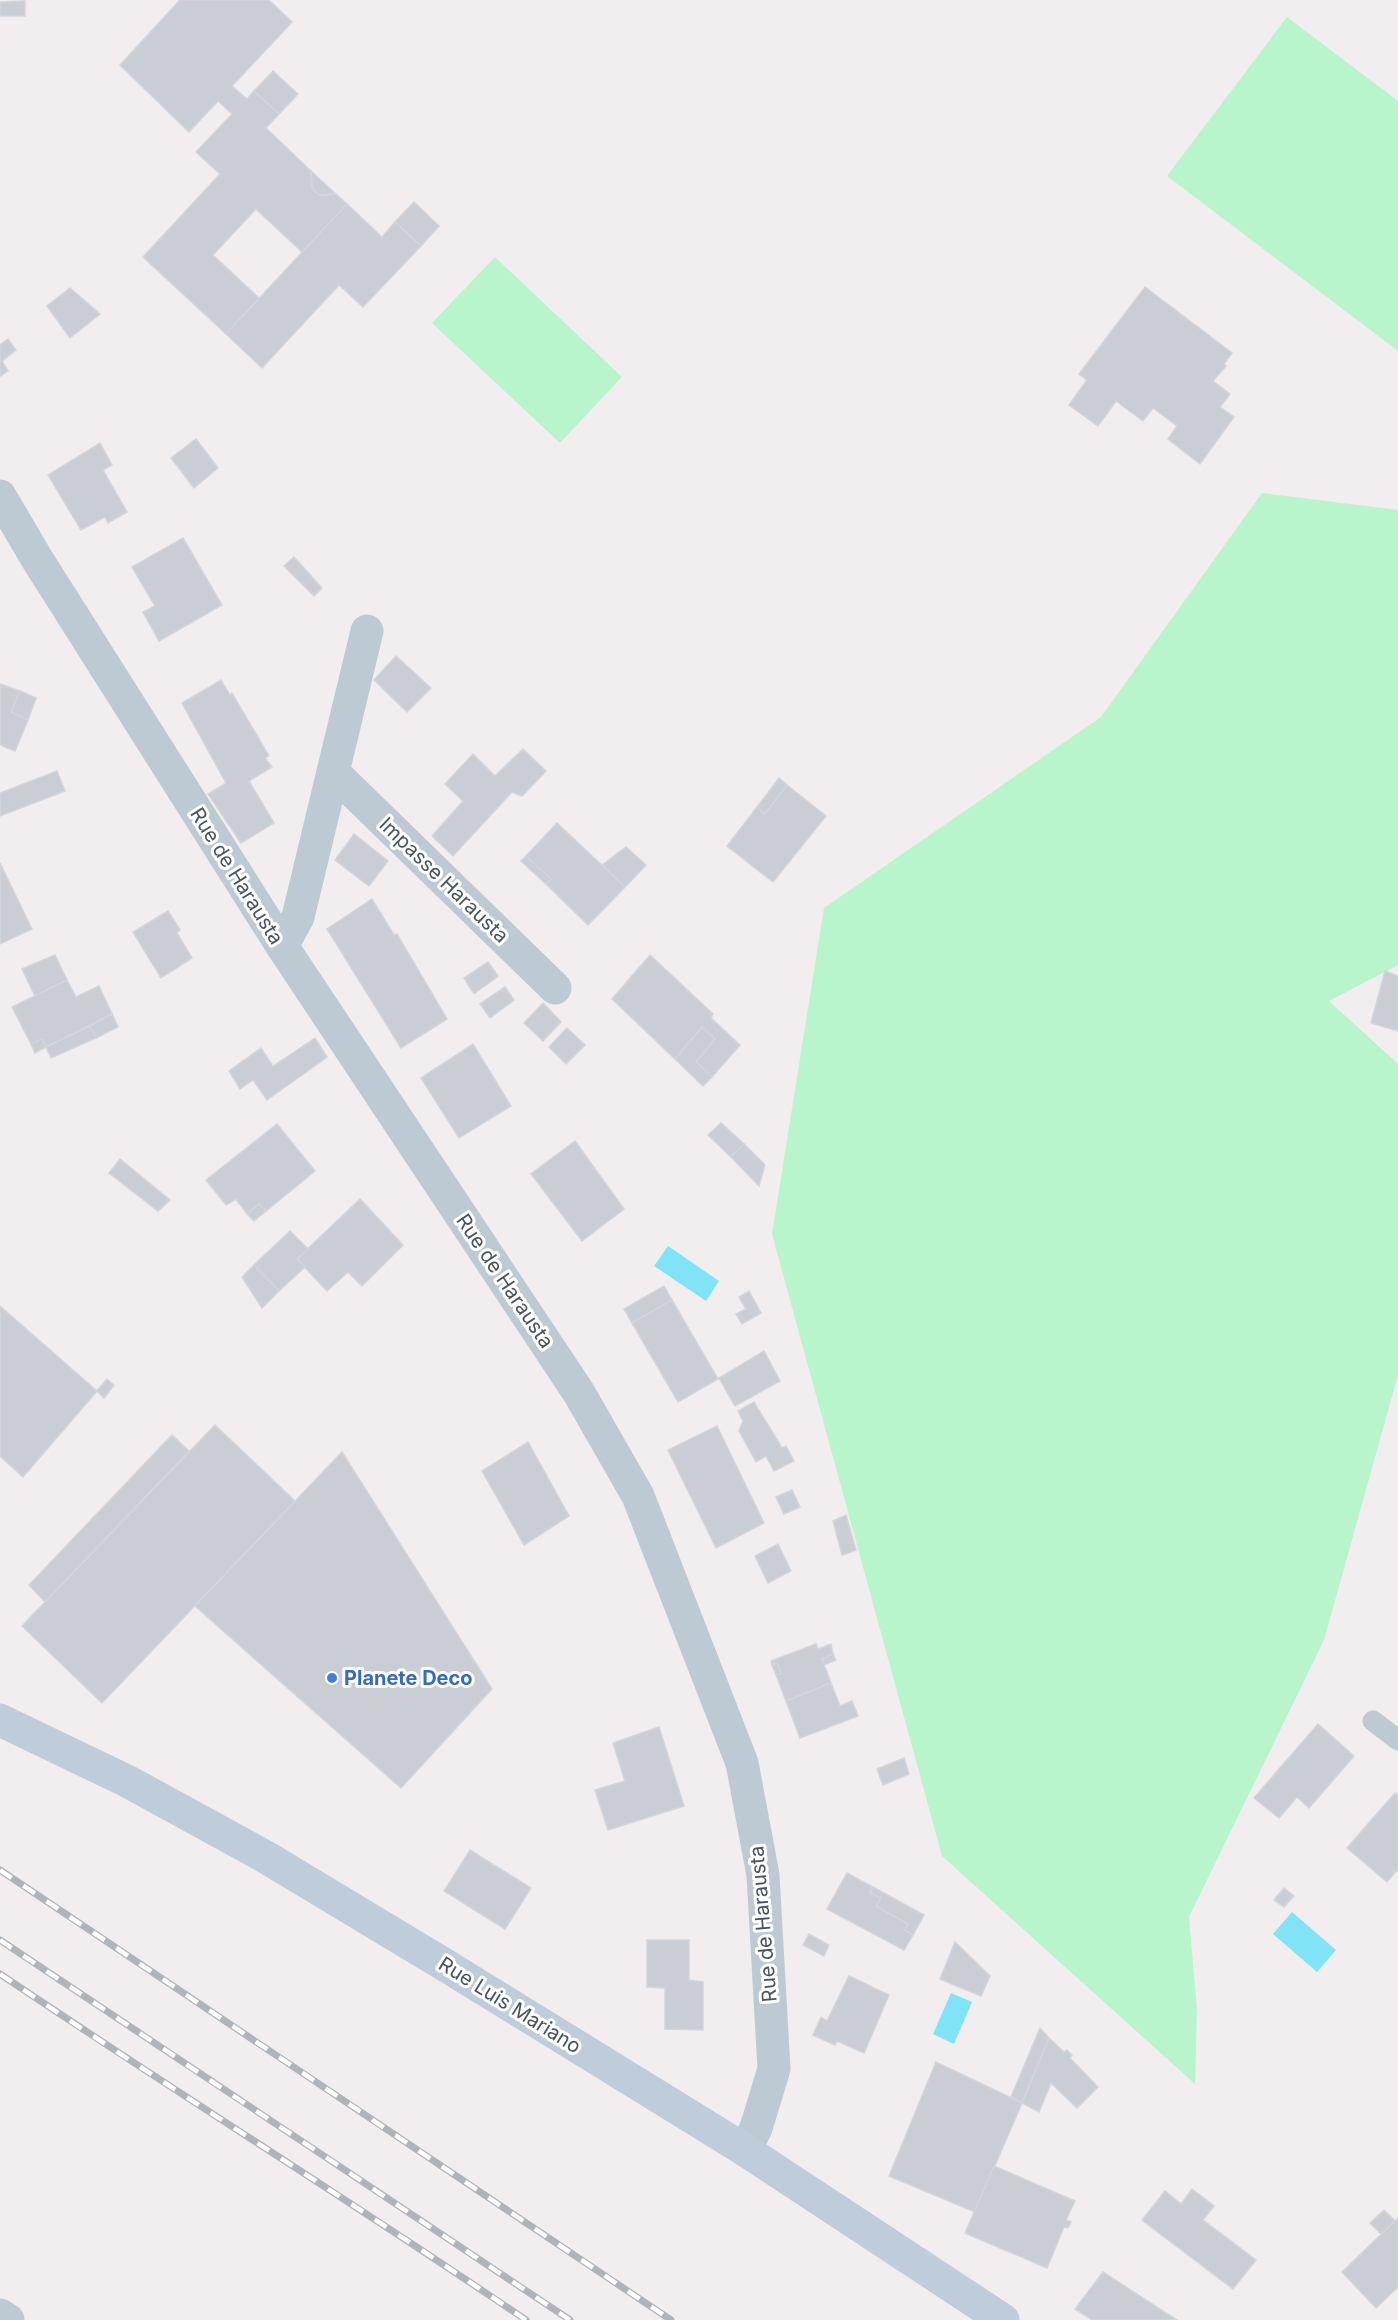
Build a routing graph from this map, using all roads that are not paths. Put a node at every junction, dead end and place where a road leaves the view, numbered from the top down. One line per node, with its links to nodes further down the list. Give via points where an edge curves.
1 (0, 496): 4 (street, Rue de Harausta)
2 (366, 631): 3 (street)
3 (333, 771): 4 (street, via 298,917); 5 (street, Impasse Harausta)
4 (282, 946): 9 (street, Rue de Harausta, via 579,1393 638,1496 700,1653 742,1763 764,1875 774,2069)
5 (555, 988)
6 (0, 1720): 9 (street, Rue Luis Mariano, via 127,1781 264,1856)
7 (1373, 1721): 8 (lane)
8 (1398, 1740)
9 (745, 2150): 12 (street, Rue Luis Mariano)
10 (0, 2315): 11 (street)
11 (8, 2320)
12 (1004, 2320)

